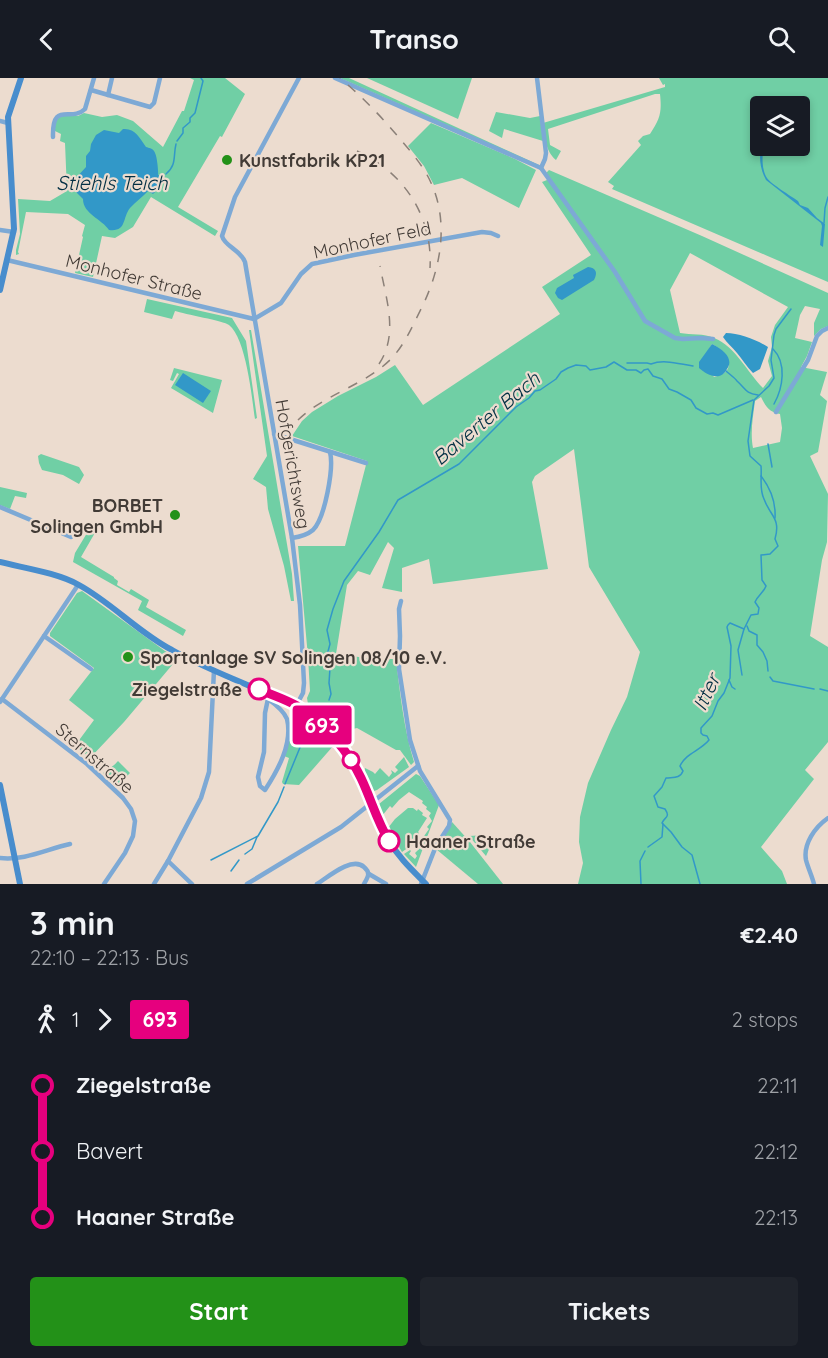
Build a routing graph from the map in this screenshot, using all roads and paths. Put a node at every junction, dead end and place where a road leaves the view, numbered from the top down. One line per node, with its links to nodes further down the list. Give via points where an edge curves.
1 (21, 78): 11 (main road)
2 (94, 78): 8 (street)
3 (112, 78): 9 (street)
4 (160, 78): 9 (street, via 150,107)
5 (299, 78): 19 (street, Hofgerichtsweg, via 235,197 222,236 244,259)
6 (335, 78): 13 (street)
7 (537, 78): 13 (street, via 546,153)
8 (91, 90): 9 (street); 12 (street, via 83,112 64,113 56,118)
9 (108, 94)
10 (0, 121): 11 (street)
11 (8, 123): 15 (main road)
12 (53, 136)
13 (541, 168): 21 (street, via 645,321 675,338)
14 (0, 230): 15 (street)
15 (14, 232): 17 (main road)
16 (498, 236): 19 (street, Monhofer Feld, via 482,232 312,264 281,303)
17 (7, 260): 18 (main road); 19 (street, Monhofer Straße)
18 (0, 290)
19 (254, 319): 23 (street, Hofgerichtsweg)
20 (828, 328): 22 (street, via 817,336 808,360)
21 (713, 339)
22 (776, 412)
23 (274, 434): 24 (street); 28 (street, Hofgerichtsweg)
24 (330, 452): 25 (street); 28 (street, via 328,486 318,523 308,533)
25 (366, 463)
26 (0, 507): 27 (street)
27 (71, 537)
28 (292, 538): 37 (street, Hofgerichtsweg, via 304,682)
29 (0, 562): 30 (main road)
30 (78, 585): 32 (street); 34 (main road, via 169,649)
31 (401, 601): 38 (street, via 399,676)
32 (44, 636): 33 (street); 36 (street)
33 (91, 669)
34 (214, 670): 35 (main road); 45 (street, via 207,780)
35 (268, 696): 35 (street, via 258,777 260,786 266,790 283,757 287,732 286,717); 37 (main road)
36 (1, 700): 50 (street, Sternstraße, via 78,756 131,809 135,820 133,837)
37 (296, 706): 40 (main road, via 341,746)
38 (418, 766): 40 (street); 48 (street, via 450,818)
39 (0, 785): 44 (main road)
40 (371, 802): 47 (street, via 341,827); 48 (main road, via 394,849)
41 (828, 818): 58 (street, via 813,834 805,851)
42 (70, 843): 44 (street)
43 (0, 858): 44 (street)
44 (15, 859): 49 (main road)
45 (168, 861): 51 (street); 52 (street)
46 (369, 874): 55 (street, via 361,865 352,863); 56 (street); 57 (street)
47 (260, 876): 53 (street); 54 (street)
48 (424, 883)
49 (20, 884)
50 (104, 884)
51 (154, 884)
52 (192, 884)
53 (247, 884)
54 (264, 884)
55 (317, 884)
56 (364, 884)
57 (386, 884)
58 (814, 884)

